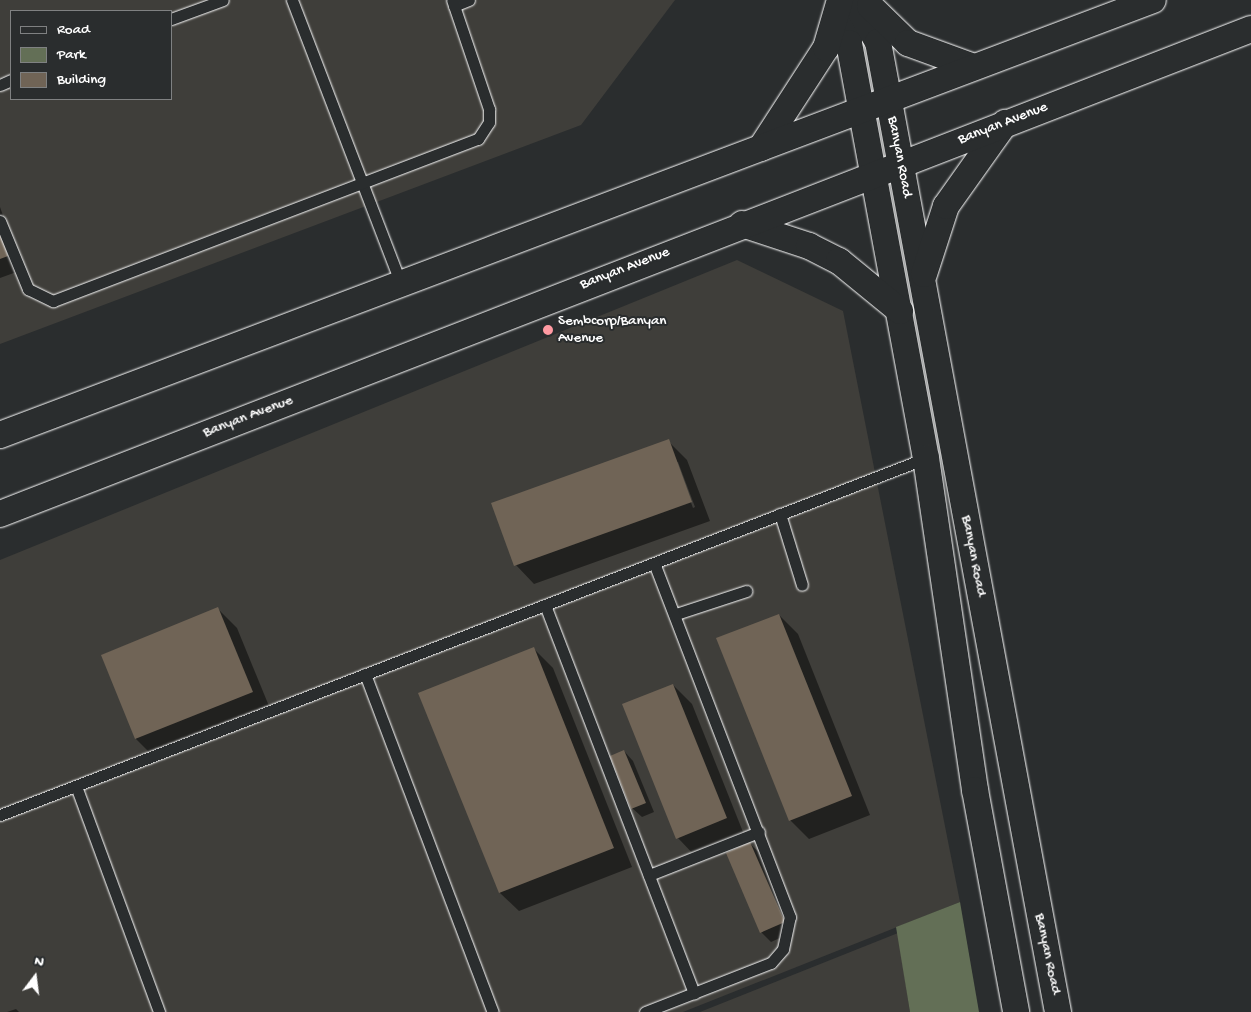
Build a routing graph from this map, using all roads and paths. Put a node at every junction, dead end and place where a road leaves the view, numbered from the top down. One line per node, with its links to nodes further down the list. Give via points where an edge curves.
1 (223, 0): 9 (lane)
2 (292, 0): 18 (lane)
3 (470, 0): 8 (lane)
4 (840, 0): 15 (street, via 826,48)
5 (852, 0): 12 (street, Banyan Road, via 878,42); 13 (street, Banyan Road, via 849,43)
6 (865, 0): 11 (street, via 908,43)
7 (1153, 0): 11 (street)
8 (453, 3): 18 (lane, via 489,109 485,132 478,139)
9 (172, 19)
10 (1251, 29): 14 (street, Banyan Avenue)
11 (974, 67): 12 (street)
12 (888, 99): 13 (street); 16 (street, Banyan Road)
13 (863, 109): 15 (street); 17 (street, Banyan Road)
14 (1006, 122): 16 (street, Banyan Avenue); 21 (street, via 946,206)
15 (761, 148): 22 (street)
16 (900, 163): 17 (street, Banyan Avenue); 21 (street, Banyan Road)
17 (874, 172): 20 (street, Banyan Avenue); 23 (street, Banyan Road)
18 (363, 186): 19 (lane, via 54,301 28,289); 22 (lane)
19 (0, 221)
20 (742, 224): 23 (street, via 809,246 839,261); 26 (street, Banyan Avenue)
21 (922, 281): 38 (street, Banyan Road)
22 (401, 284): 24 (street)
23 (900, 311): 25 (street, Banyan Road)
24 (0, 435)
25 (926, 458): 27 (lane); 39 (street, Banyan Road)
26 (0, 514)
27 (780, 514): 28 (lane); 29 (lane)
28 (654, 563): 31 (lane); 32 (lane)
29 (802, 585)
30 (746, 591): 32 (lane)
31 (545, 605): 33 (lane); 37 (lane)
32 (676, 614): 36 (lane)
33 (365, 674): 34 (lane); 42 (lane)
34 (76, 786): 35 (lane); 41 (lane)
35 (0, 815)
36 (759, 832): 37 (lane); 40 (lane, via 790,917 783,950 771,963)
37 (649, 875): 40 (lane)
38 (1038, 912): 39 (street, via 1029,923 1016,928); 45 (street, Banyan Road)
39 (998, 920): 44 (street, Banyan Road)
40 (694, 993): 43 (lane)
41 (159, 1012)
42 (493, 1012)
43 (645, 1012)
44 (1016, 1012)
45 (1058, 1012)

